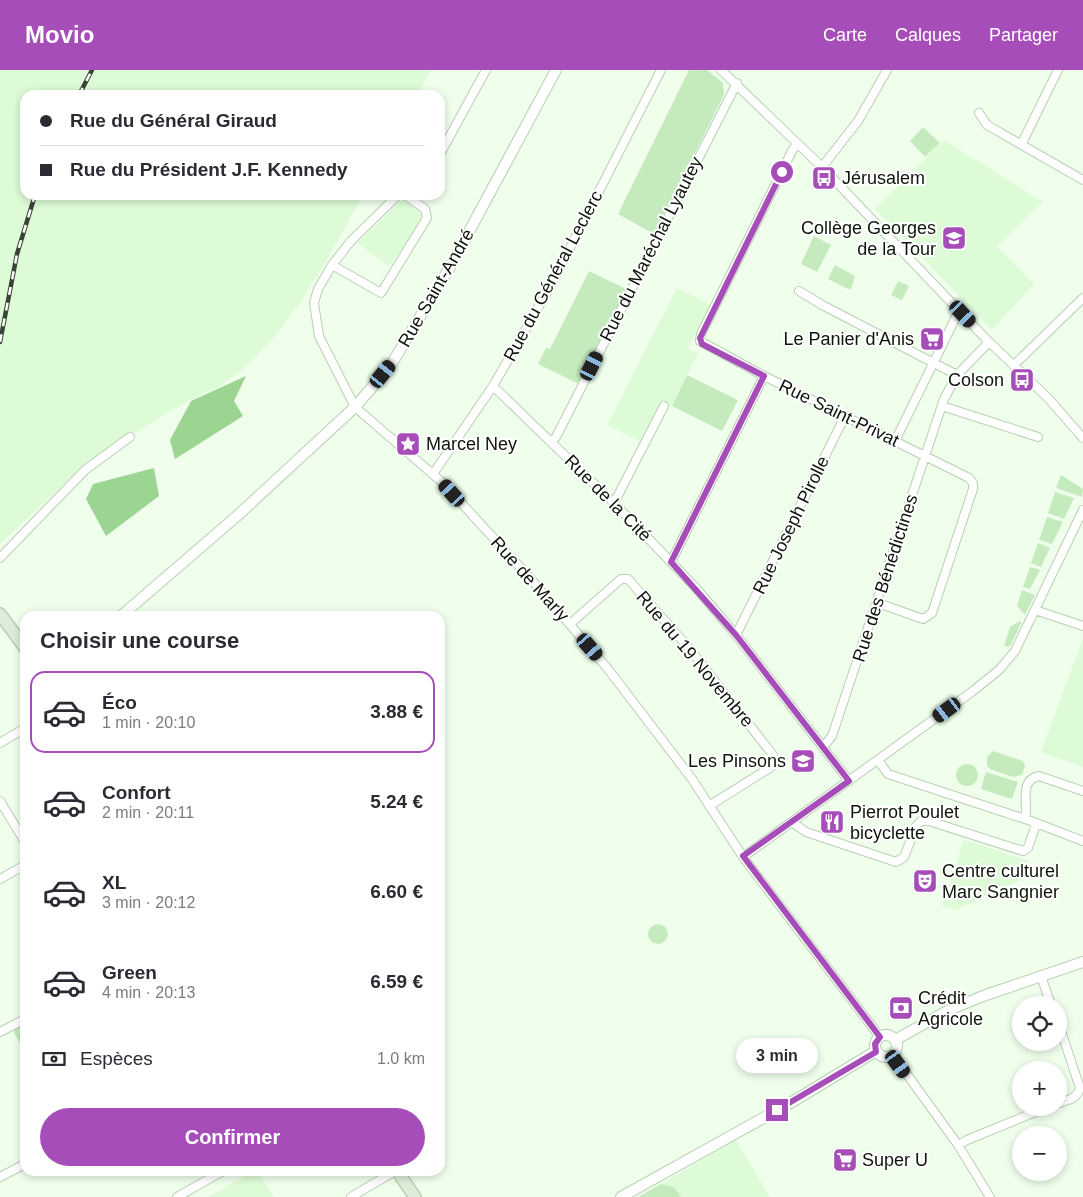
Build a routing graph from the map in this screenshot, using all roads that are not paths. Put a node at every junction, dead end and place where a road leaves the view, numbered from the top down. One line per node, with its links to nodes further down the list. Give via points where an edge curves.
1 (486, 70): 11 (street)
2 (556, 70): 28 (street, Rue Saint-André, via 473,226 408,338 391,365)
3 (661, 70): 25 (street, Rue du Général Leclerc, via 550,288)
4 (721, 70): 7 (street)
5 (887, 70): 12 (street, via 858,121)
6 (1058, 70): 9 (street)
7 (737, 84): 10 (street); 34 (street, Rue du Maréchal Lyautey)
8 (979, 113): 9 (street, via 986,125)
9 (1022, 143): 13 (street)
10 (798, 144): 12 (street); 24 (street, Rue Saint-Privat, via 789,156 700,341)
11 (445, 145)
12 (822, 167): 19 (street)
13 (1083, 180)
14 (393, 200): 16 (street, via 351,241)
15 (412, 200): 16 (street, via 425,209 427,218 381,293)
16 (332, 265): 28 (street, via 316,296 314,312 324,346)
17 (799, 291): 21 (street)
18 (1083, 298): 22 (street)
19 (961, 312): 20 (street); 21 (street)
20 (989, 342): 22 (street); 23 (street, Rue des Bénédictines)
21 (934, 362): 23 (street); 33 (street)
22 (1014, 365): 32 (street)
23 (957, 375): 27 (street, Rue des Bénédictines)
24 (764, 376): 29 (street, Rue Saint-Privat); 40 (street)
25 (493, 386): 34 (street, Rue de la Cité); 36 (street, Rue du Général Leclerc)
26 (664, 406): 37 (street)
27 (942, 406): 31 (street); 35 (street, Rue des Bénédictines)
28 (355, 407): 36 (street, Rue de Marly); 43 (street, Rue Saint-André)
29 (845, 416): 33 (street, Rue Saint-Privat); 47 (street, Rue Joseph Pirolle)
30 (130, 437): 39 (street, via 85,470)
31 (1038, 437)
32 (1083, 438)
33 (895, 441): 35 (street, Rue Saint-Privat)
34 (552, 442): 37 (street, Rue de la Cité)
35 (925, 456): 41 (street, Rue des Bénédictines); 41 (street, Rue Saint-Privat, via 969,478 973,489 929,618 923,619)
36 (433, 474): 45 (street, Rue de Marly)
37 (614, 503): 40 (street, Rue de la Cité)
38 (1083, 510): 42 (street)
39 (0, 558)
40 (671, 562): 47 (street, Rue de la Cité)
41 (878, 604): 51 (street, Rue des Bénédictines, via 832,736)
42 (1036, 610): 46 (street); 52 (street, via 1015,651 999,670)
43 (127, 611)
44 (1, 617): 48 (main road)
45 (570, 624): 56 (street, Rue de Marly, via 647,717); 56 (street, Rue du 19 Novembre, via 621,579 628,579 688,647 773,755 771,766)
46 (1083, 626)
47 (736, 635): 51 (street, Rue de la Cité)
48 (20, 642)
49 (20, 731): 50 (street)
50 (0, 743)
51 (823, 746): 53 (street, Rue de la Cité)
52 (878, 760): 53 (street); 57 (street, via 888,774)
53 (849, 781): 58 (street)
54 (1083, 791): 57 (street, via 1039,776 1033,777 1024,798)
55 (0, 801): 60 (street)
56 (709, 806): 62 (street, Rue de Marly)
57 (1025, 819): 59 (street)
58 (792, 822): 59 (street, via 806,832 896,862 904,857 921,821 1023,851 1028,848); 62 (street)
59 (1036, 824): 61 (street)
60 (20, 834)
61 (1083, 841)
62 (743, 856): 70 (street, Rue de Marly)
63 (20, 868): 64 (street)
64 (0, 879)
65 (1083, 962): 66 (street)
66 (1041, 976): 67 (street); 71 (street, via 957,1007)
67 (1048, 996)
68 (20, 1022): 69 (street)
69 (0, 1032)
70 (880, 1037): 71 (street, via 888,1035); 73 (street, via 875,1044)
71 (895, 1040): 74 (street, via 897,1048)
72 (1067, 1047): 75 (street, via 1079,1080 1079,1093)
73 (876, 1052): 74 (street, via 884,1057); 86 (street)
74 (893, 1055): 77 (street)
75 (1067, 1101)
76 (1026, 1116): 77 (street)
77 (958, 1146): 87 (street)
78 (20, 1167): 82 (street)
79 (214, 1176): 83 (street)
80 (387, 1176): 84 (street)
81 (400, 1176): 85 (main road)
82 (0, 1177)
83 (177, 1197)
84 (351, 1197)
85 (415, 1197)
86 (621, 1197)
87 (990, 1197)

